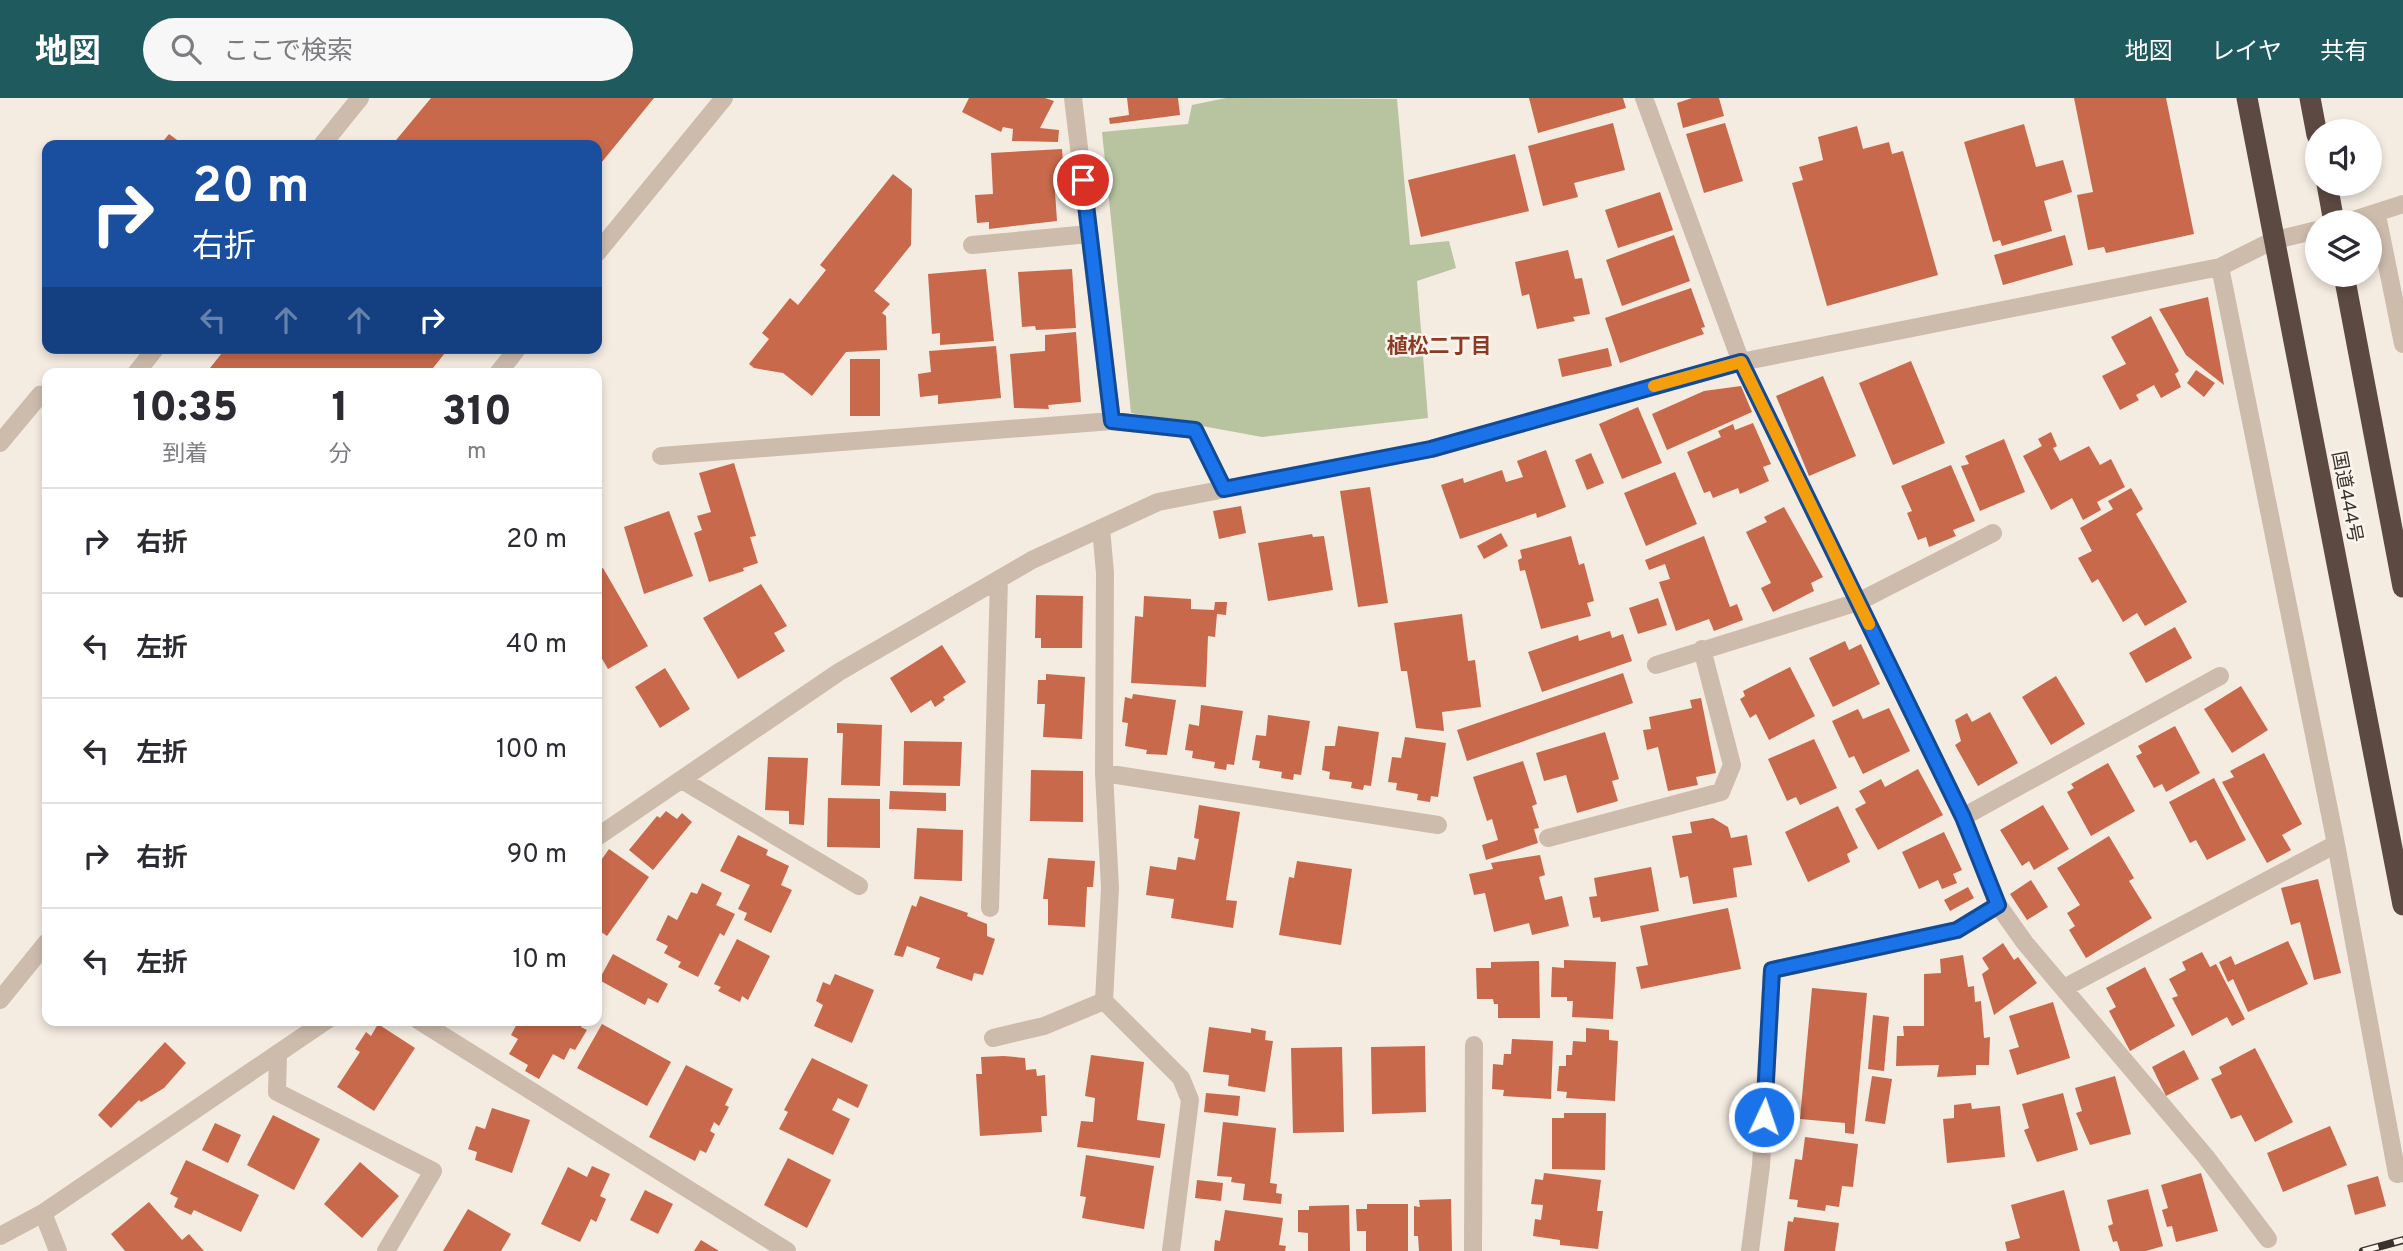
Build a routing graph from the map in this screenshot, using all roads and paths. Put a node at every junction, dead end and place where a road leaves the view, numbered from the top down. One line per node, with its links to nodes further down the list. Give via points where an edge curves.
1 (360, 98): 8 (street)
2 (724, 98): 16 (street)
3 (1073, 98): 12 (street)
4 (1644, 98): 22 (street)
5 (2247, 98): 14 (highway, 国道444号)
6 (2310, 98): 7 (highway)
7 (2314, 119)
8 (326, 140)
9 (2403, 204): 10 (street)
10 (2382, 213)
11 (2305, 233): 14 (street)
12 (1089, 234): 15 (street); 26 (street)
13 (2382, 240): 19 (street)
14 (2273, 241): 17 (street); 47 (highway, 国道444号)
15 (972, 245)
16 (602, 247)
17 (2220, 267): 22 (street); 44 (street)
18 (2346, 287): 33 (highway, 国道444号)
19 (2403, 344)
20 (151, 354): 23 (street)
21 (513, 354): 24 (street)
22 (1741, 362): 29 (street, via 1431,449); 34 (street)
23 (140, 368)
24 (502, 368)
25 (42, 396): 27 (street)
26 (1112, 421): 28 (street); 29 (street, via 1195,430)
27 (0, 443)
28 (661, 456)
29 (1224, 489): 30 (street, via 1158,502)
30 (1101, 528): 32 (street); 38 (street)
31 (1993, 533): 34 (street)
32 (999, 579): 39 (street, via 839,673); 48 (street)
33 (2403, 587)
34 (1858, 602): 35 (street); 40 (street)
35 (1702, 649): 36 (street); 43 (street, via 1731,765 1721,792)
36 (1656, 665)
37 (2220, 676): 40 (street)
38 (1104, 773): 41 (street); 52 (street, via 1110,888)
39 (682, 780): 42 (street); 45 (street)
40 (1963, 817): 46 (street)
41 (1438, 825)
42 (602, 834)
43 (1548, 838)
44 (2336, 844): 50 (street); 58 (street, via 2397,1174)
45 (859, 886)
46 (1998, 905): 50 (street); 67 (street, via 1957,930 1772,970 1761,1166)
47 (2403, 905)
48 (990, 908)
49 (42, 949): 51 (street)
50 (2064, 988): 61 (street, via 2206,1157)
51 (0, 1000)
52 (1104, 1000): 55 (street, via 1044,1026); 65 (street, via 1181,1078 1190,1100)
53 (318, 1026): 57 (street)
54 (428, 1026): 64 (street)
55 (993, 1038)
56 (1474, 1045): 66 (street)
57 (278, 1054): 59 (street); 63 (street, via 277,1092 433,1171)
58 (2403, 1173)
59 (43, 1213): 60 (street); 62 (street)
60 (0, 1236)
61 (2268, 1239)
62 (58, 1251)
63 (386, 1251)
64 (787, 1251)
65 (1171, 1251)
66 (1473, 1251)
67 (1750, 1251)

